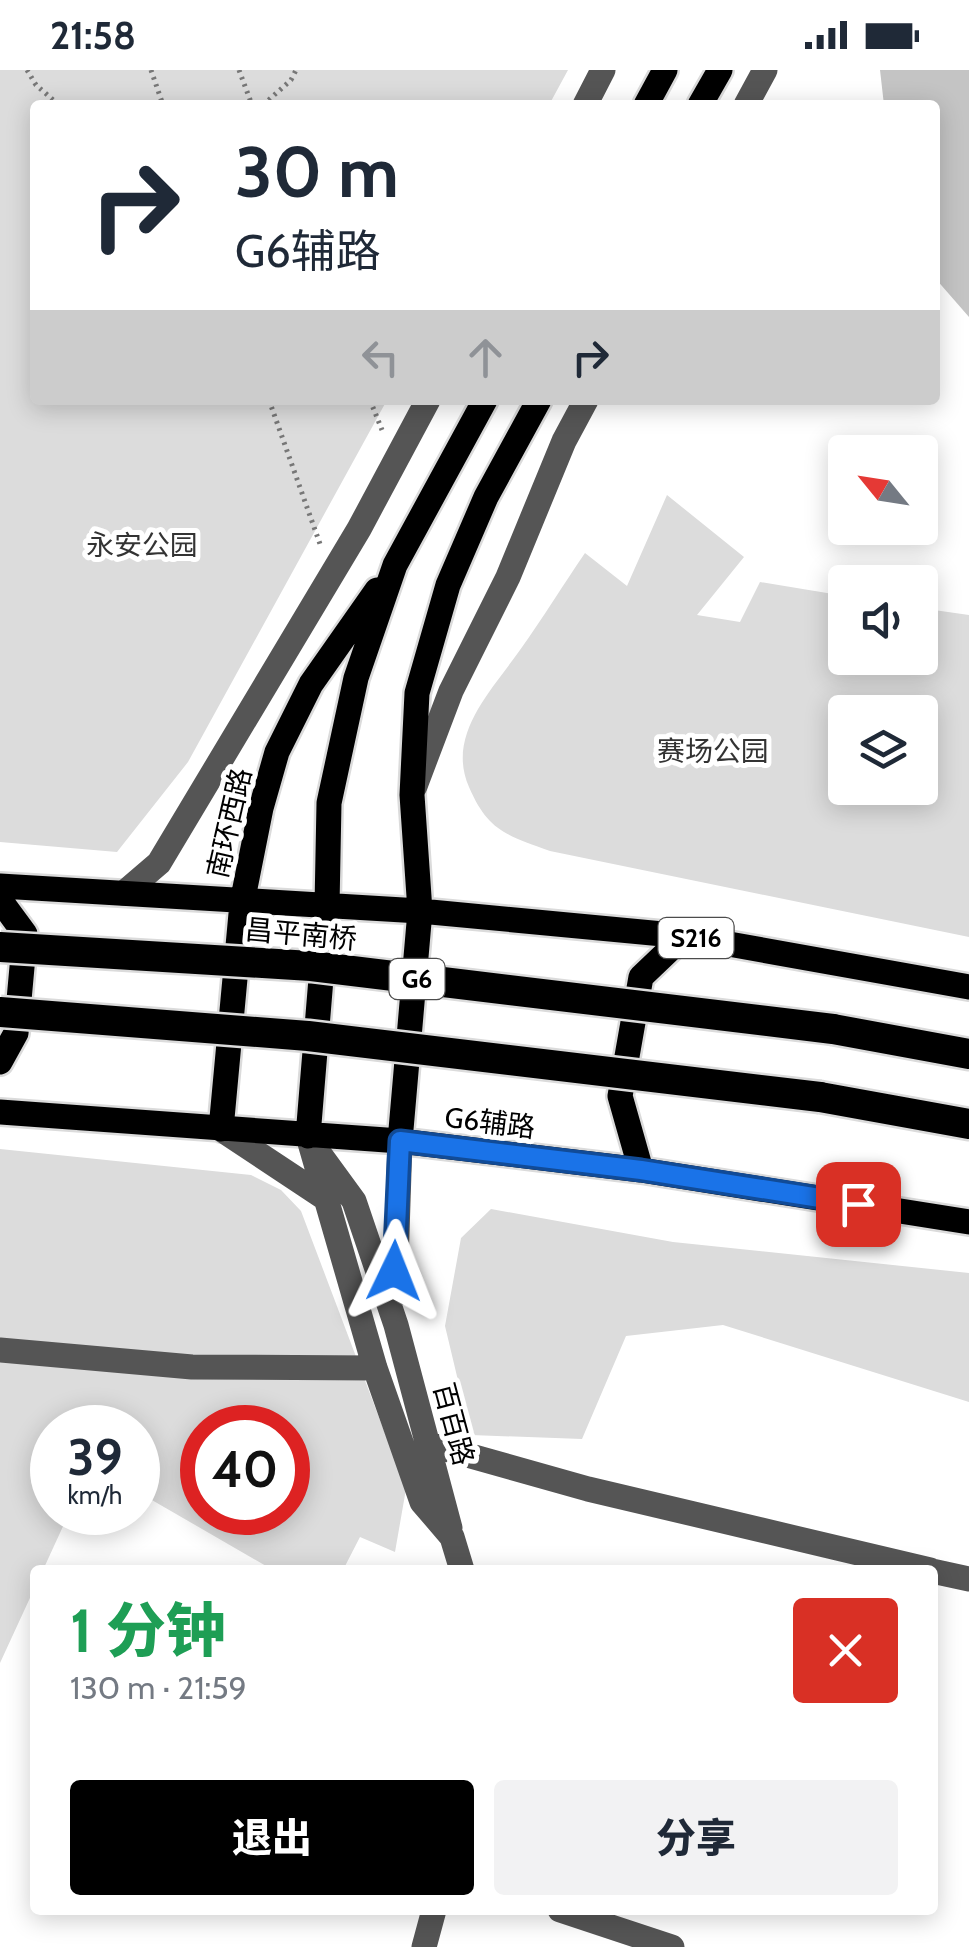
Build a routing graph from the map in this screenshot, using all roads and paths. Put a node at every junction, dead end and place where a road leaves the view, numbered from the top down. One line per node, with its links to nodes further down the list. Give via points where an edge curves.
1 (26, 70): 9 (path)
2 (151, 70): 10 (path)
3 (238, 70): 11 (path)
4 (296, 70): 12 (path)
5 (603, 70): 13 (street)
6 (665, 70): 14 (main road)
7 (720, 70): 15 (main road)
8 (765, 70): 16 (street)
9 (54, 100)
10 (161, 100)
11 (250, 100)
12 (269, 100)
13 (588, 100)
14 (649, 100)
15 (703, 100)
16 (749, 100)
17 (271, 405): 24 (path)
18 (372, 405): 23 (path)
19 (425, 405): 28 (street, via 359,529 159,862)
20 (482, 405): 25 (main road, 南环西路)
21 (536, 405): 26 (main road, via 448,585 417,693)
22 (583, 405): 26 (street, via 451,691)
23 (384, 434)
24 (322, 547)
25 (395, 565): 30 (main road, 南环西路, via 311,684 277,752); 31 (main road, 南环西路, via 356,678 329,803)
26 (412, 796): 32 (main road)
27 (0, 886): 28 (main road, S216)
28 (124, 893): 30 (main road, S216)
29 (0, 900): 38 (main road, via 25,934 16,1033)
30 (242, 903): 31 (main road, S216); 41 (main road, 南环西路)
31 (327, 906): 32 (main road, S216); 42 (main road, 南环西路)
32 (420, 912): 33 (main road, S216); 43 (main road)
33 (684, 936): 35 (main road, S216); 44 (main road, via 641,977 620,1096)
34 (0, 947): 37 (highway, 昌平南桥 / G6, bridge, via 311,966 833,1030)
35 (969, 987)
36 (0, 1012): 40 (highway, bridge, via 308,1036 820,1098)
37 (969, 1054)
38 (0, 1062)
39 (0, 1112): 41 (main road, G6辅路)
40 (969, 1124)
41 (221, 1128): 42 (main road, G6辅路); 45 (street)
42 (308, 1136): 43 (main road, G6辅路); 45 (street); 47 (street, 百百路, via 354,1201)
43 (400, 1141): 44 (main road, G6辅路); 47 (street, 百百路)
44 (641, 1170): 46 (main road, G6辅路)
45 (325, 1198): 49 (street)
46 (969, 1222)
47 (396, 1326): 50 (street, 百百路)
48 (0, 1350): 49 (street, via 192,1368)
49 (375, 1368): 51 (street, via 422,1502)
50 (428, 1444): 51 (street, 百百路); 53 (street)
51 (452, 1538): 52 (street, 百百路)
52 (460, 1565)
53 (910, 1565)
54 (938, 1572): 55 (street)
55 (969, 1579)
56 (433, 1915): 58 (street)
57 (575, 1915): 59 (street)
58 (424, 1947)
59 (672, 1947)

